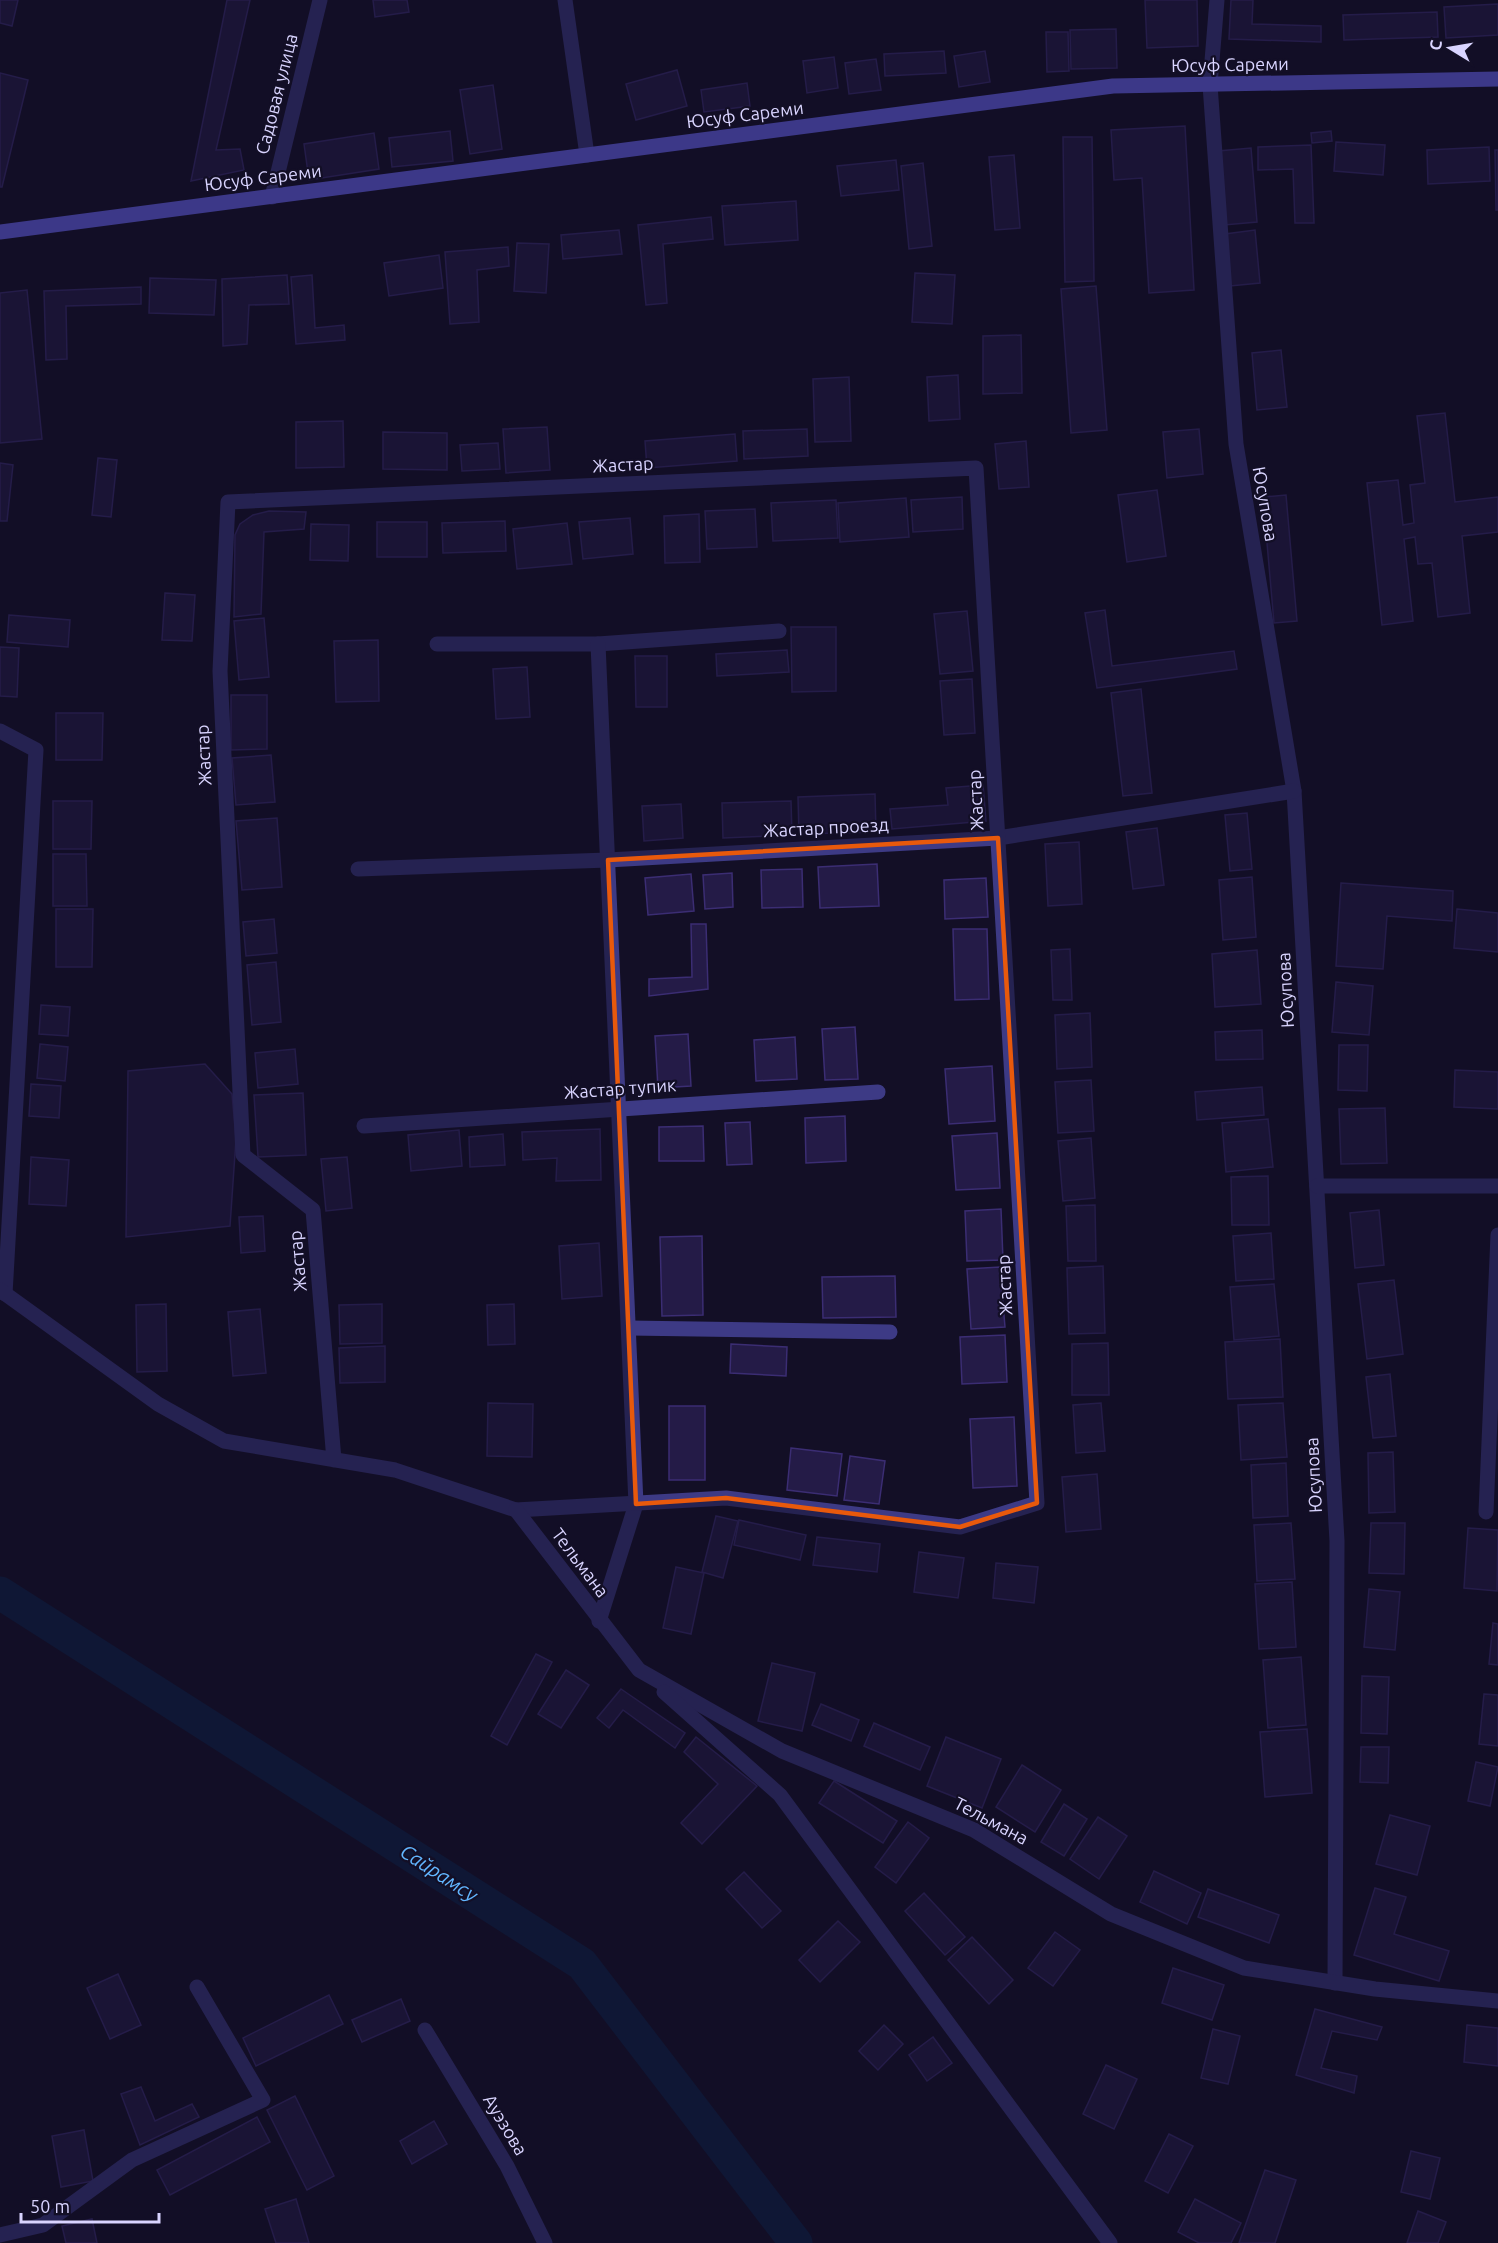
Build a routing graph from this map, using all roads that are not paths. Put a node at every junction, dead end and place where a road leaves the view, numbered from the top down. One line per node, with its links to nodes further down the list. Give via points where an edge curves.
1 (320, 0): 7 (street, Садовая улица)
2 (565, 0): 6 (street)
3 (1217, 0): 5 (street, Юсупова)
4 (1498, 79): 5 (main road, Юсуф Сареми)
5 (1210, 85): 6 (main road, Юсуф Сареми, via 1113,86); 13 (street, Юсупова, via 1236,444)
6 (587, 155): 7 (main road, Юсуф Сареми)
7 (272, 197): 8 (main road, Юсуф Сареми)
8 (0, 232)
9 (779, 631): 11 (street)
10 (437, 644): 11 (street)
11 (598, 645): 15 (street)
12 (0, 731): 23 (street, via 36,750)
13 (1294, 791): 14 (street, Жастар проезд); 20 (street, Юсупова)
14 (998, 838): 15 (street, Жастар проезд); 26 (street, Жастар, via 976,468 228,502 220,671 243,1155 313,1210); 27 (street, Жастар, via 1037,1503 960,1527 726,1498)
15 (608, 861): 16 (street, Жастар проезд); 18 (street)
16 (358, 869)
17 (878, 1092): 18 (street, Жастар тупик)
18 (619, 1108): 19 (street, Жастар тупик); 24 (street)
19 (364, 1126)
20 (1317, 1186): 21 (street); 32 (street, Юсупова, via 1337,1541)
21 (1498, 1186)
22 (1498, 1235): 29 (street)
23 (3, 1292): 26 (street, via 158,1404 224,1441)
24 (628, 1328): 25 (street); 27 (street)
25 (890, 1332)
26 (334, 1460): 28 (street, via 395,1470)
27 (636, 1504): 28 (street); 30 (street)
28 (516, 1510): 30 (street, Тельмана)
29 (1486, 1512)
30 (599, 1621): 31 (street, Тельмана)
31 (639, 1670): 32 (street, Тельмана, via 782,1751 974,1830 1111,1914 1244,1968); 38 (street, via 780,1795)
32 (1335, 1983): 34 (street, Тельмана)
33 (197, 1987): 36 (street, via 263,2100 132,2160 43,2225)
34 (1498, 2001)
35 (425, 2030): 37 (street, Ауэзова, via 507,2166)
36 (0, 2235)
37 (545, 2243)
38 (1110, 2243)

